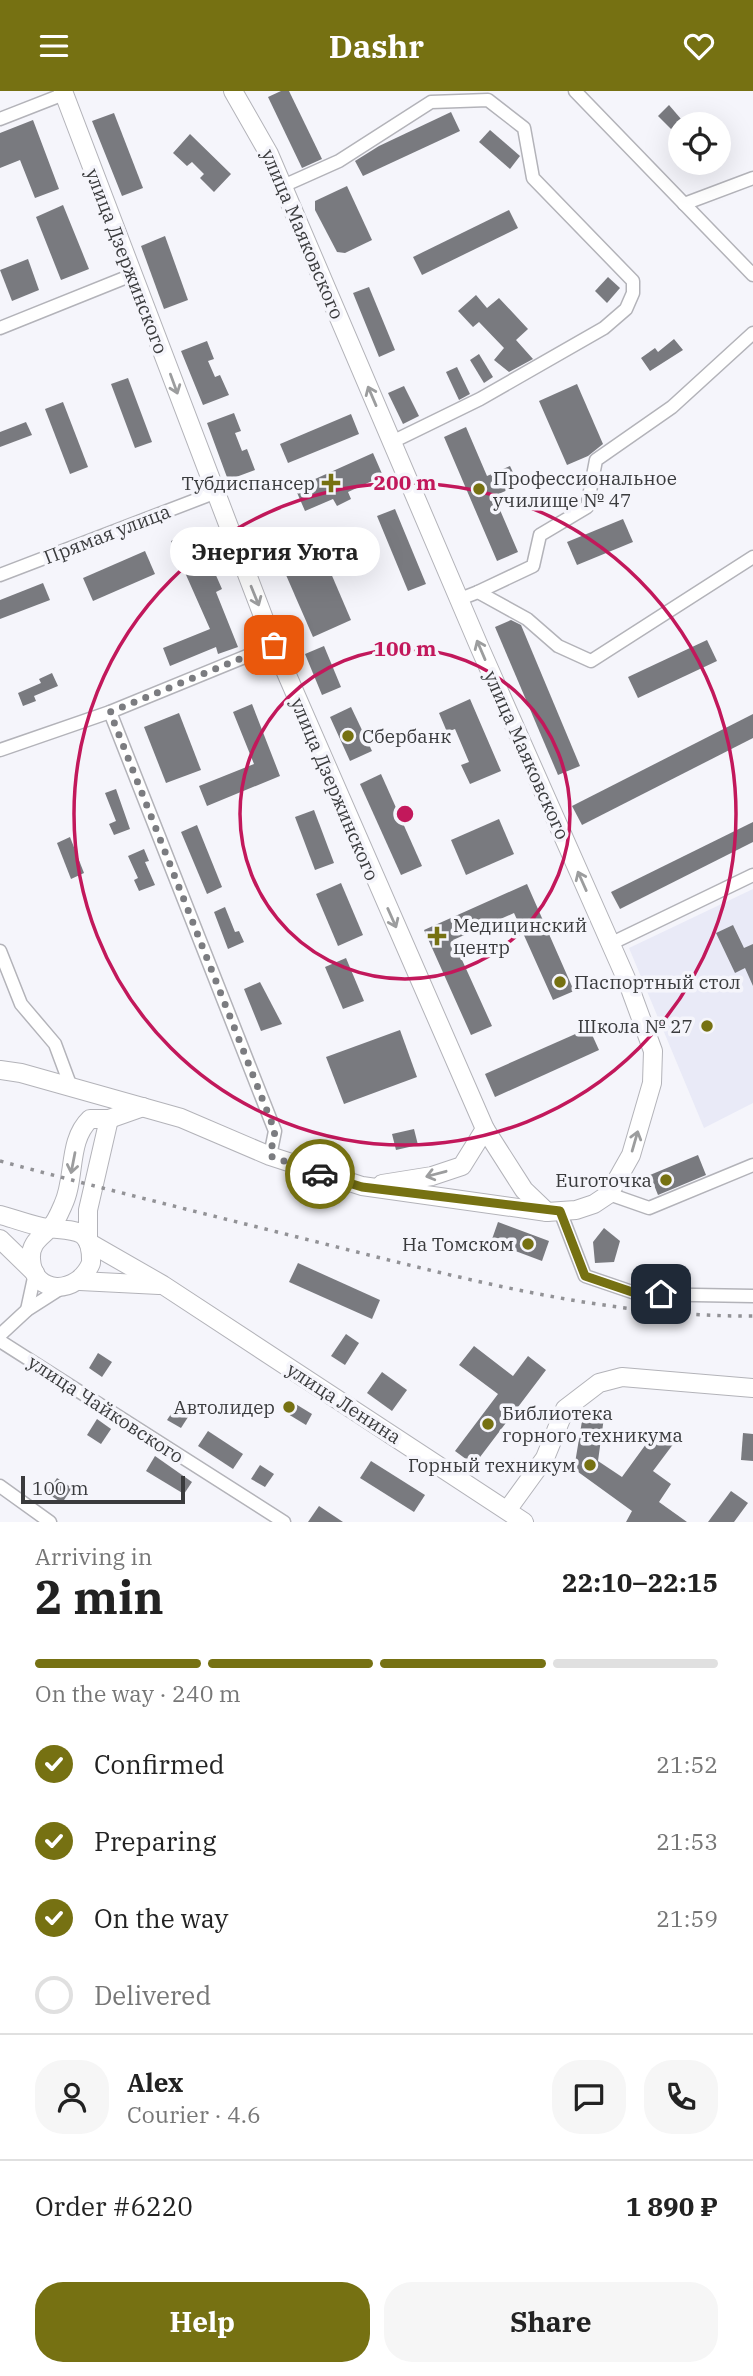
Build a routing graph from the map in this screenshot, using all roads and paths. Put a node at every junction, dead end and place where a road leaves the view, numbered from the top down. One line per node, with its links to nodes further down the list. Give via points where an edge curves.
1 (233, 91): 6 (main road, улица Маяковского)
2 (575, 91): 7 (street)
3 (63, 93): 4 (street); 8 (main road, улица Дзержинского)
4 (0, 119)
5 (753, 178): 7 (street)
6 (283, 186): 12 (main road, улица Маяковского, one-way to 6); 12 (street, via 339,161 431,102 488,100 524,128 533,178 633,281 626,309 604,328 480,400)
7 (684, 204): 9 (street)
8 (132, 275): 10 (street); 13 (main road, улица Дзержинского, one-way to 13)
9 (753, 275)
10 (0, 328)
11 (753, 333): 16 (street, via 672,407 596,460 587,507 541,535 533,566)
12 (392, 442): 17 (main road, улица Маяковского)
13 (214, 493): 15 (street, Прямая улица); 18 (main road, улица Дзержинского, one-way to 18)
14 (753, 557): 16 (street, via 591,661 558,646 527,619)
15 (0, 575)
16 (478, 592): 17 (street)
17 (460, 599): 22 (main road, улица Маяковского, one-way to 17)
18 (274, 645): 19 (street); 28 (main road, улица Дзержинского, one-way to 28)
19 (110, 712): 20 (street); 29 (street, via 275,1131)
20 (0, 750)
21 (753, 875): 22 (street)
22 (610, 944): 32 (main road, улица Маяковского, one-way to 22, via 631,1155 652,1083 653,1051)
23 (0, 951): 25 (street, via 21,1004 55,1044)
24 (0, 1070): 25 (main road)
25 (71, 1087): 26 (main road)
26 (143, 1107): 27 (main road); 29 (main road)
27 (109, 1119): 35 (main road, one-way to 35, via 90,1119 79,1129 65,1203); 37 (main road, via 88,1210)
28 (485, 1129): 31 (main road, one-way to 31, via 462,1166 432,1176); 33 (main road, улица Дзержинского, via 517,1181)
29 (270, 1156): 31 (main road)
30 (753, 1165): 32 (street, via 649,1208)
31 (362, 1187): 33 (main road)
32 (609, 1194): 33 (main road, via 594,1204)
33 (554, 1212): 41 (street, via 585,1276 638,1294)
34 (0, 1215): 35 (main road)
35 (50, 1228): 37 (main road, via 72,1228); 38 (main road, via 32,1247 30,1261)
36 (0, 1239): 38 (main road)
37 (88, 1242): 39 (main road, via 91,1263); 40 (main road, улица Ленина)
38 (35, 1273): 39 (main road, via 52,1286); 42 (street)
39 (72, 1284): 40 (main road); 42 (street)
40 (163, 1285): 47 (main road, улица Ленина)
41 (753, 1296)
42 (27, 1310): 43 (street)
43 (0, 1335)
44 (0, 1341): 49 (street, улица Чайковского)
45 (753, 1388): 47 (main road, via 622,1377 599,1383 565,1409 545,1458)
46 (0, 1486): 48 (street)
47 (508, 1509): 50 (main road, улица Ленина)
48 (50, 1522)
49 (284, 1522)
50 (524, 1522)

